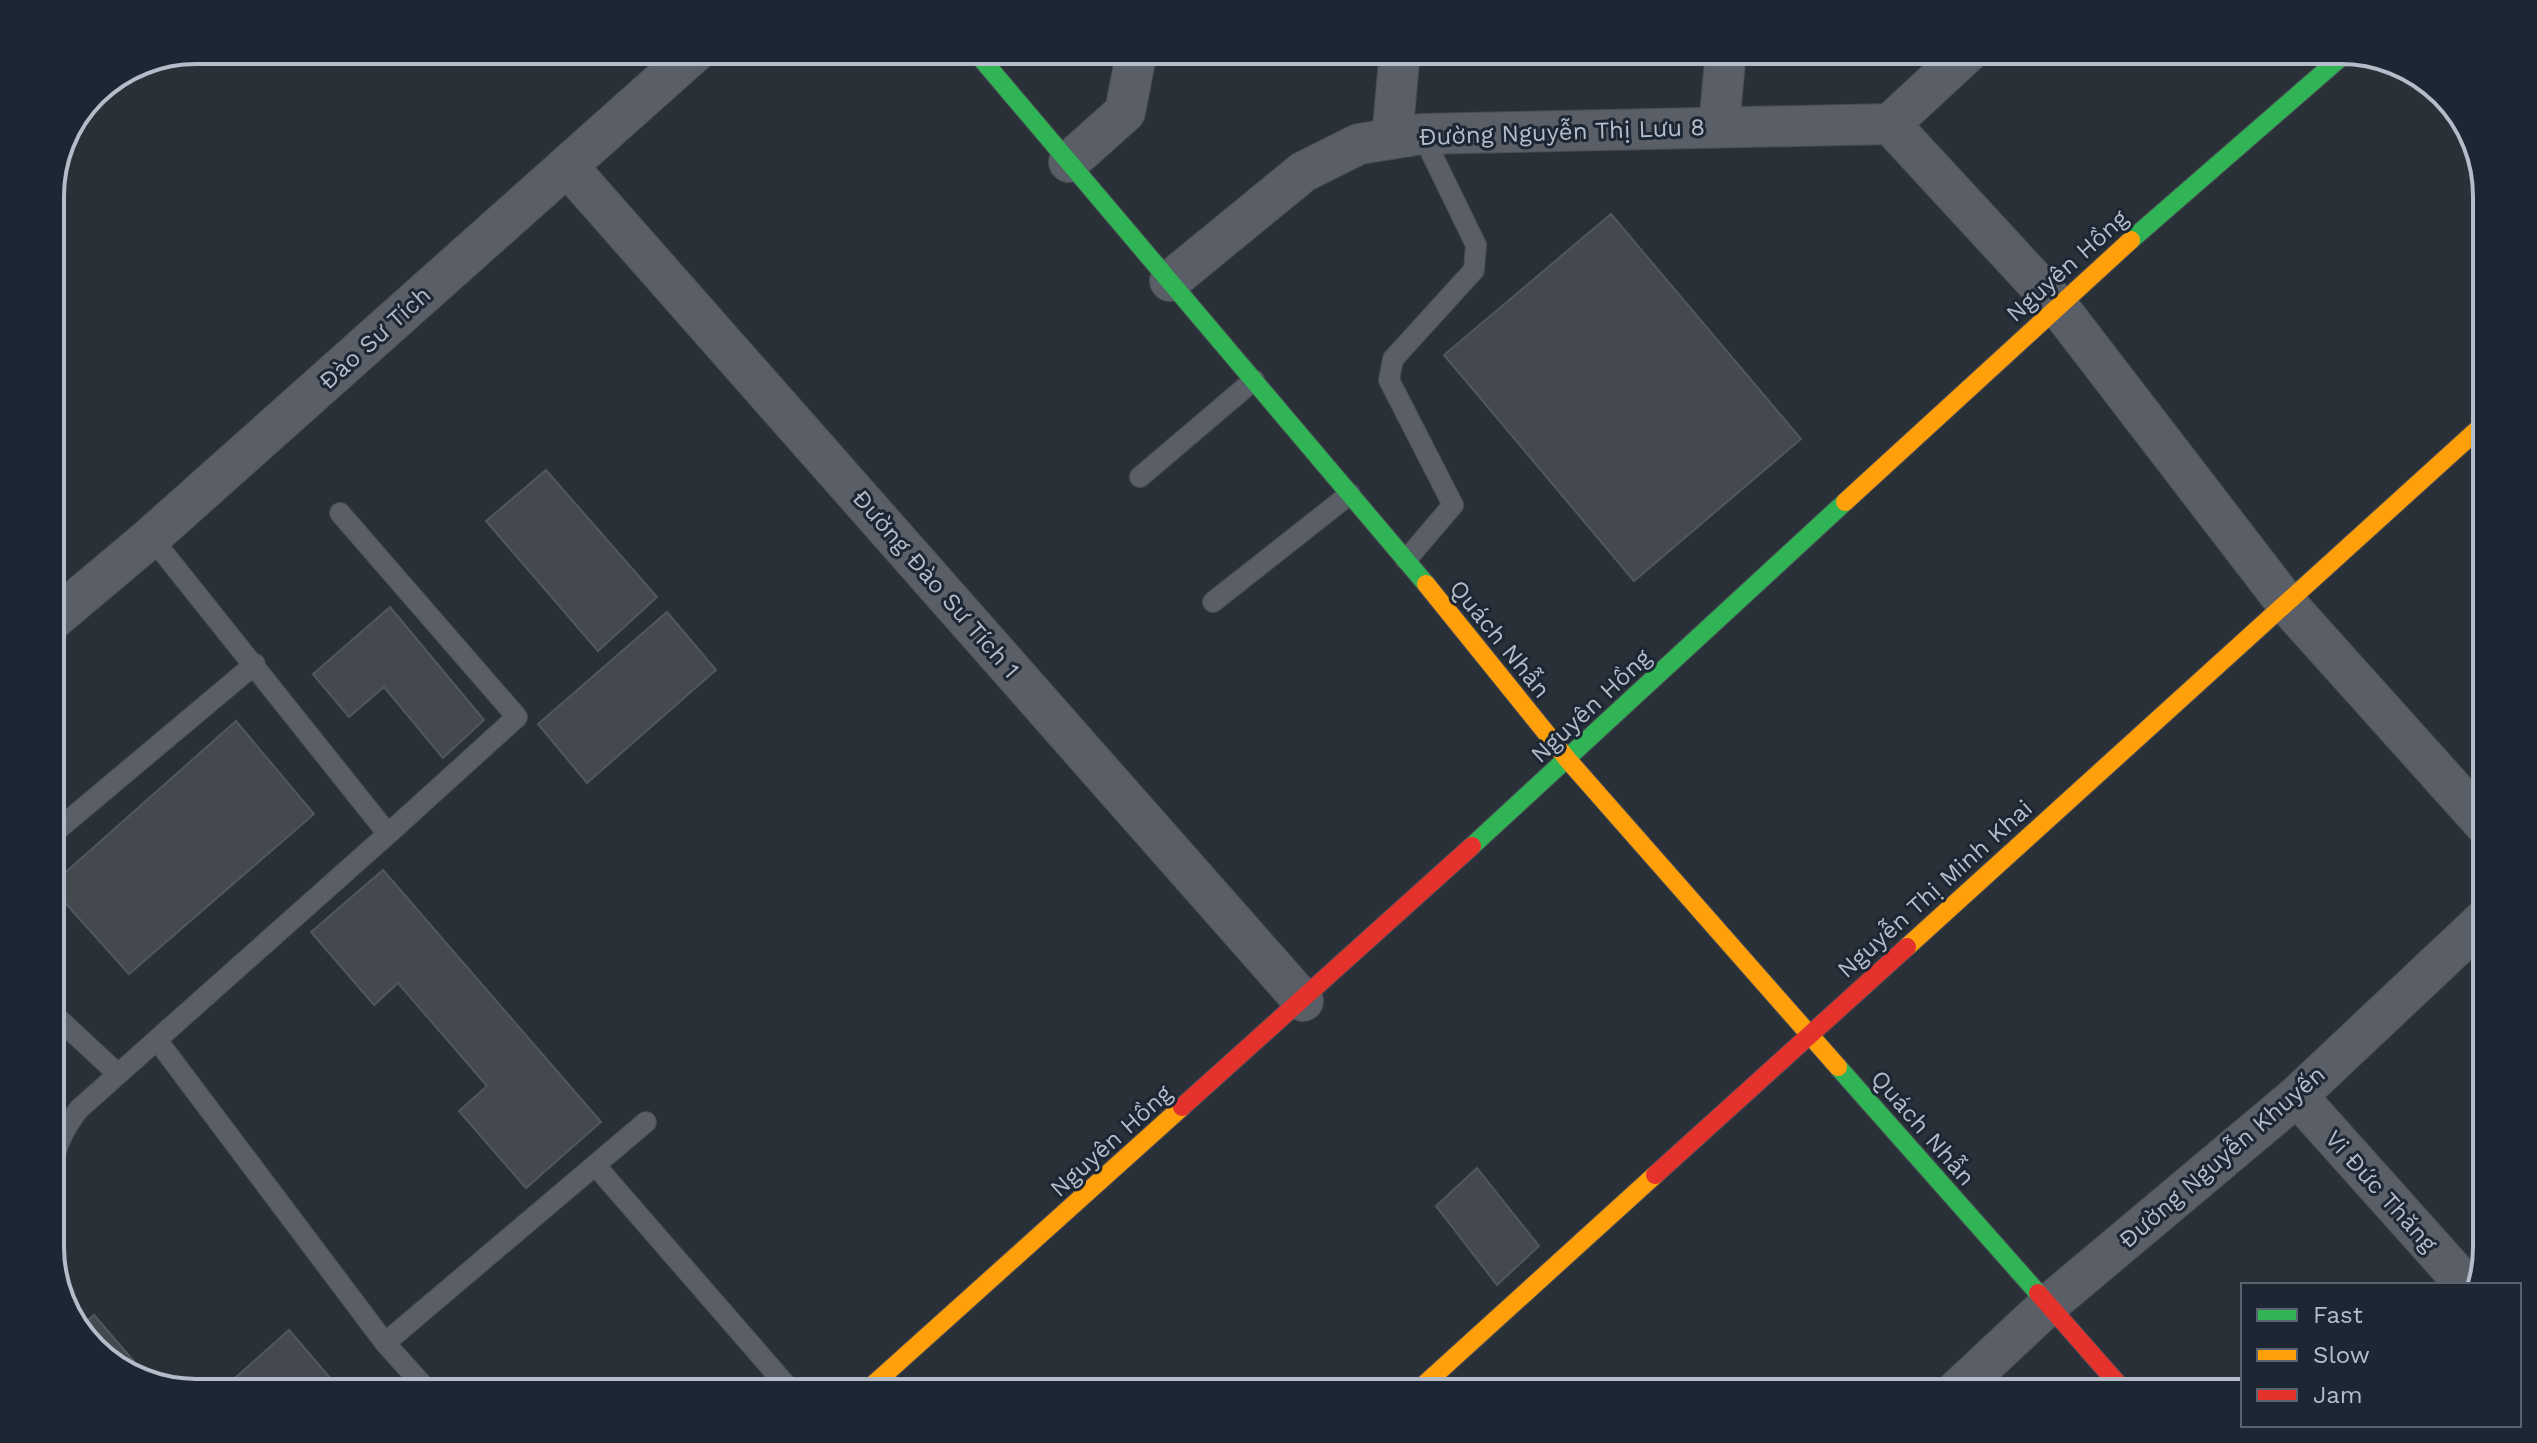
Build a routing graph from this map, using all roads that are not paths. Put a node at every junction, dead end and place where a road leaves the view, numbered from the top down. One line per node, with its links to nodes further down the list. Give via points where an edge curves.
1 (682, 64): 12 (street, Đào Sư Tích)
2 (986, 64): 11 (street, Quách Nhẫn)
3 (1134, 64): 11 (street, via 1125,112)
4 (1401, 64): 10 (street)
5 (1725, 64): 9 (street)
6 (1955, 64): 8 (street)
7 (2333, 64): 14 (street, Nguyên Hồng)
8 (1890, 124): 9 (street, Đường Nguyễn Thị Lưu 8); 14 (street)
9 (1719, 127): 10 (street, Đường Nguyễn Thị Lưu 8)
10 (1407, 136): 13 (street, Đường Nguyễn Thị Lưu 8, via 1359,144 1303,172); 21 (lane, via 1478,256 1474,270 1393,359 1389,370 1389,380 1453,505)
11 (1069, 162): 13 (street, Quách Nhẫn)
12 (568, 167): 20 (street, Đào Sư Tích); 31 (street, Đường Đào Sư Tích 1)
13 (1170, 281): 15 (street, Quách Nhẫn)
14 (2057, 305): 23 (street); 26 (street, Nguyên Hồng)
15 (1254, 380): 17 (lane); 18 (street, Quách Nhẫn)
16 (2473, 434): 23 (street, Nguyễn Thị Minh Khai)
17 (1140, 477)
18 (1350, 494): 21 (street, Quách Nhẫn); 22 (lane)
19 (340, 513): 29 (lane, via 517,717)
20 (151, 537): 24 (street, Đào Sư Tích); 25 (lane)
21 (1406, 560): 26 (street, Quách Nhẫn)
22 (1213, 602)
23 (2286, 603): 27 (street); 33 (street, Nguyễn Thị Minh Khai)
24 (64, 610)
25 (255, 664): 28 (lane); 29 (lane)
26 (1568, 760): 31 (street, Nguyên Hồng); 33 (street, Quách Nhẫn)
27 (2473, 811)
28 (64, 824)
29 (388, 834): 34 (lane)
30 (2473, 930): 36 (street, Đường Nguyễn Khuyến)
31 (1303, 1001): 45 (street, Nguyên Hồng)
32 (64, 1024): 35 (lane)
33 (1809, 1036): 41 (street, Quách Nhẫn); 46 (street, Nguyễn Thị Minh Khai)
34 (157, 1040): 35 (lane); 42 (lane)
35 (118, 1074): 38 (lane)
36 (2297, 1096): 40 (street, Vi Đức Thăng); 41 (street, Đường Nguyễn Khuyến)
37 (646, 1122): 39 (lane)
38 (64, 1129)
39 (595, 1165): 42 (lane); 44 (lane)
40 (2464, 1283)
41 (2047, 1306): 47 (street, Đường Nguyễn Khuyến); 48 (street, Quách Nhẫn)
42 (385, 1343): 43 (lane)
43 (417, 1379)
44 (781, 1379)
45 (880, 1379)
46 (1430, 1379)
47 (1969, 1379)
48 (2113, 1379)

